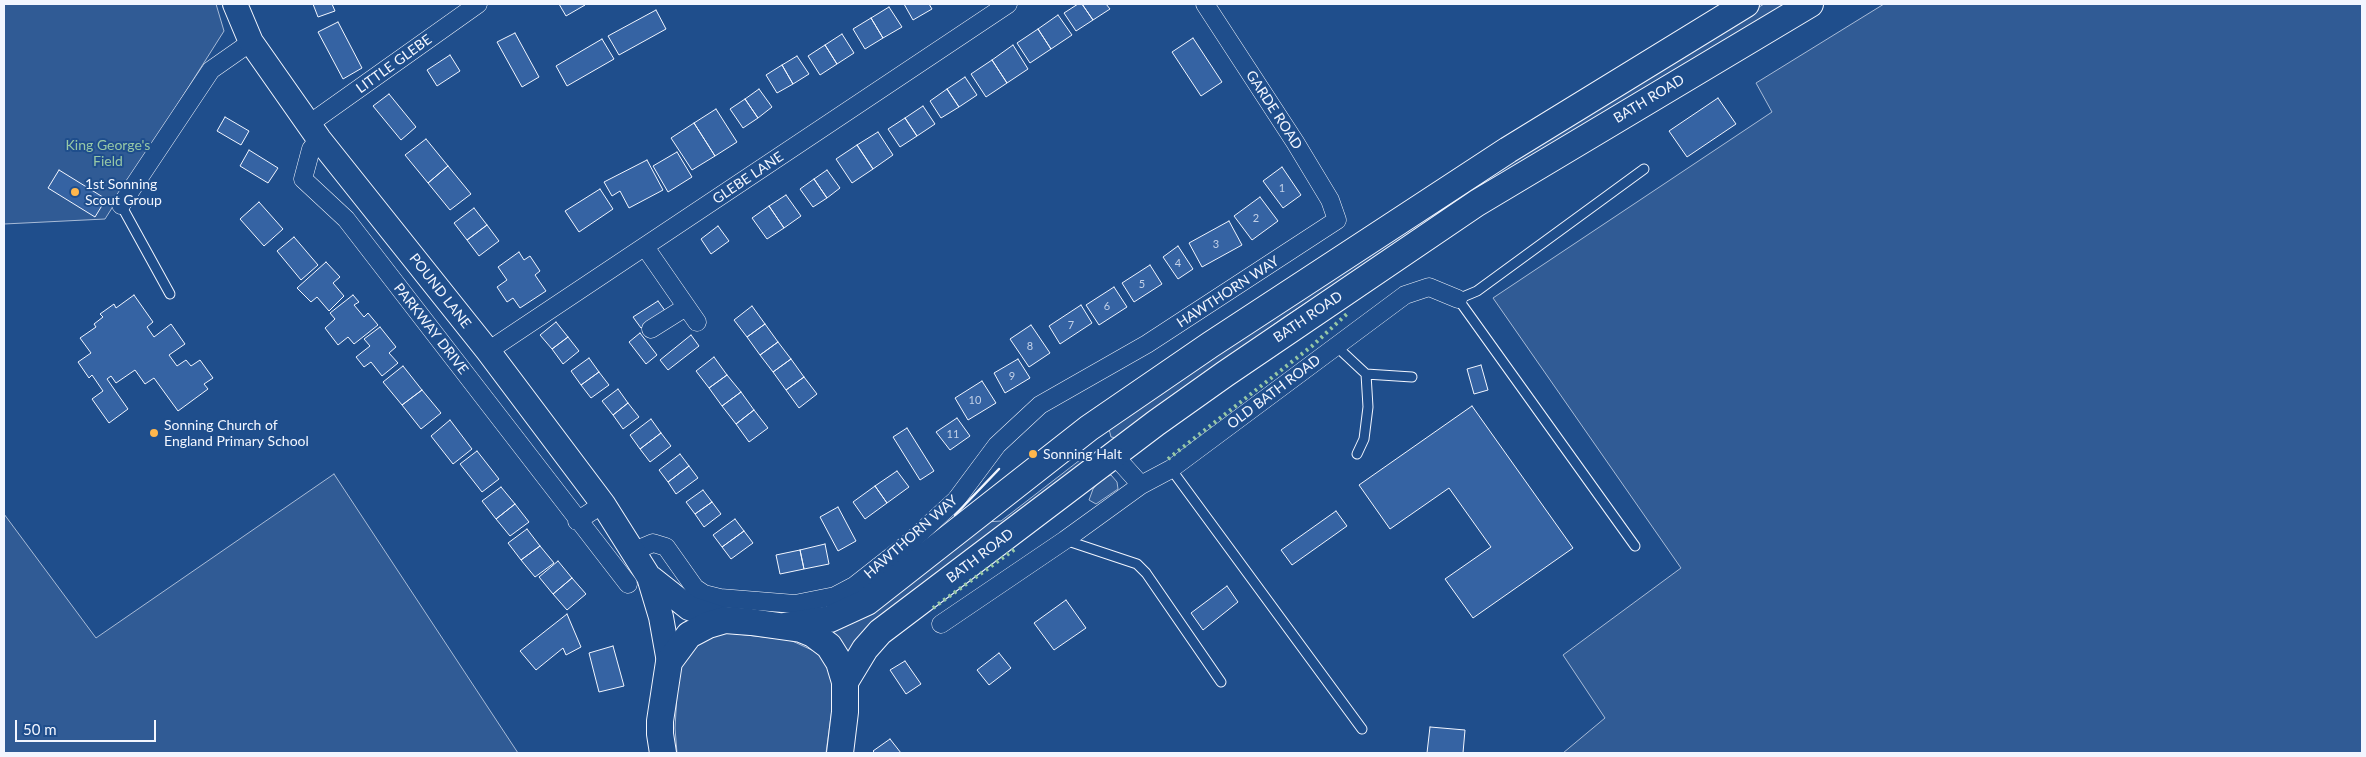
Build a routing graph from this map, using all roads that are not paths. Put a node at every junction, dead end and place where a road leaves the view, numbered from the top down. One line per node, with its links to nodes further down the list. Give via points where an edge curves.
1 (234, 4): 7 (street, POUND LANE)
2 (478, 4): 8 (street, LITTLE GLEBE)
3 (1008, 4): 12 (street, GLEBE LANE)
4 (1205, 4): 11 (street, GARDE ROAD, via 1305,158 1330,200)
5 (1746, 4): 22 (main road, via 1480,168)
6 (1810, 4): 24 (main road, BATH ROAD, via 1477,203 1309,316)
7 (251, 42): 8 (street, POUND LANE); 10 (street, via 211,70)
8 (314, 132): 19 (street, POUND LANE); 28 (street, PARKWAY DRIVE, via 304,179 346,219)
9 (1644, 169): 14 (lane, via 1477,291)
10 (121, 205): 13 (lane)
11 (1337, 220): 31 (street, HAWTHORN WAY, via 1147,344 1040,406 997,445 956,500 861,581 835,596 795,604 720,598 695,588 666,547 653,543)
12 (645, 247): 15 (street); 19 (street, GLEBE LANE)
13 (170, 294)
14 (1458, 299): 18 (street, OLD BATH ROAD, via 1429,287 1405,295); 30 (lane)
15 (686, 307): 16 (street); 17 (street)
16 (697, 322)
17 (651, 329)
18 (1336, 346): 20 (lane); 25 (street, OLD BATH ROAD)
19 (488, 351): 27 (street, POUND LANE)
20 (1366, 374): 21 (lane); 23 (lane, via 1368,407 1364,439)
21 (1412, 377)
22 (1089, 428): 24 (main road); 35 (main road, via 866,602 830,619)
23 (1357, 454)
24 (1114, 455): 26 (street); 37 (main road, BATH ROAD, via 880,632 865,649)
25 (1171, 469): 26 (street, OLD BATH ROAD); 39 (lane)
26 (1141, 485): 29 (street, OLD BATH ROAD)
27 (603, 504): 28 (street); 31 (street, POUND LANE)
28 (577, 521): 32 (street, PARKWAY DRIVE)
29 (1065, 540): 34 (street, OLD BATH ROAD); 38 (lane, via 1125,559 1141,568)
30 (1635, 546)
31 (634, 551): 32 (street, POUND LANE)
32 (639, 580): 33 (street, POUND LANE, via 689,608); 36 (street, POUND LANE, via 661,617)
33 (725, 620): 35 (main road); 36 (main road, via 689,635)
34 (941, 624)
35 (784, 626): 37 (main road, via 813,634 829,646 839,662)
36 (669, 662): 40 (main road, via 662,699)
37 (845, 682): 41 (main road)
38 (1221, 682)
39 (1362, 729)
40 (659, 750)
41 (840, 753)

